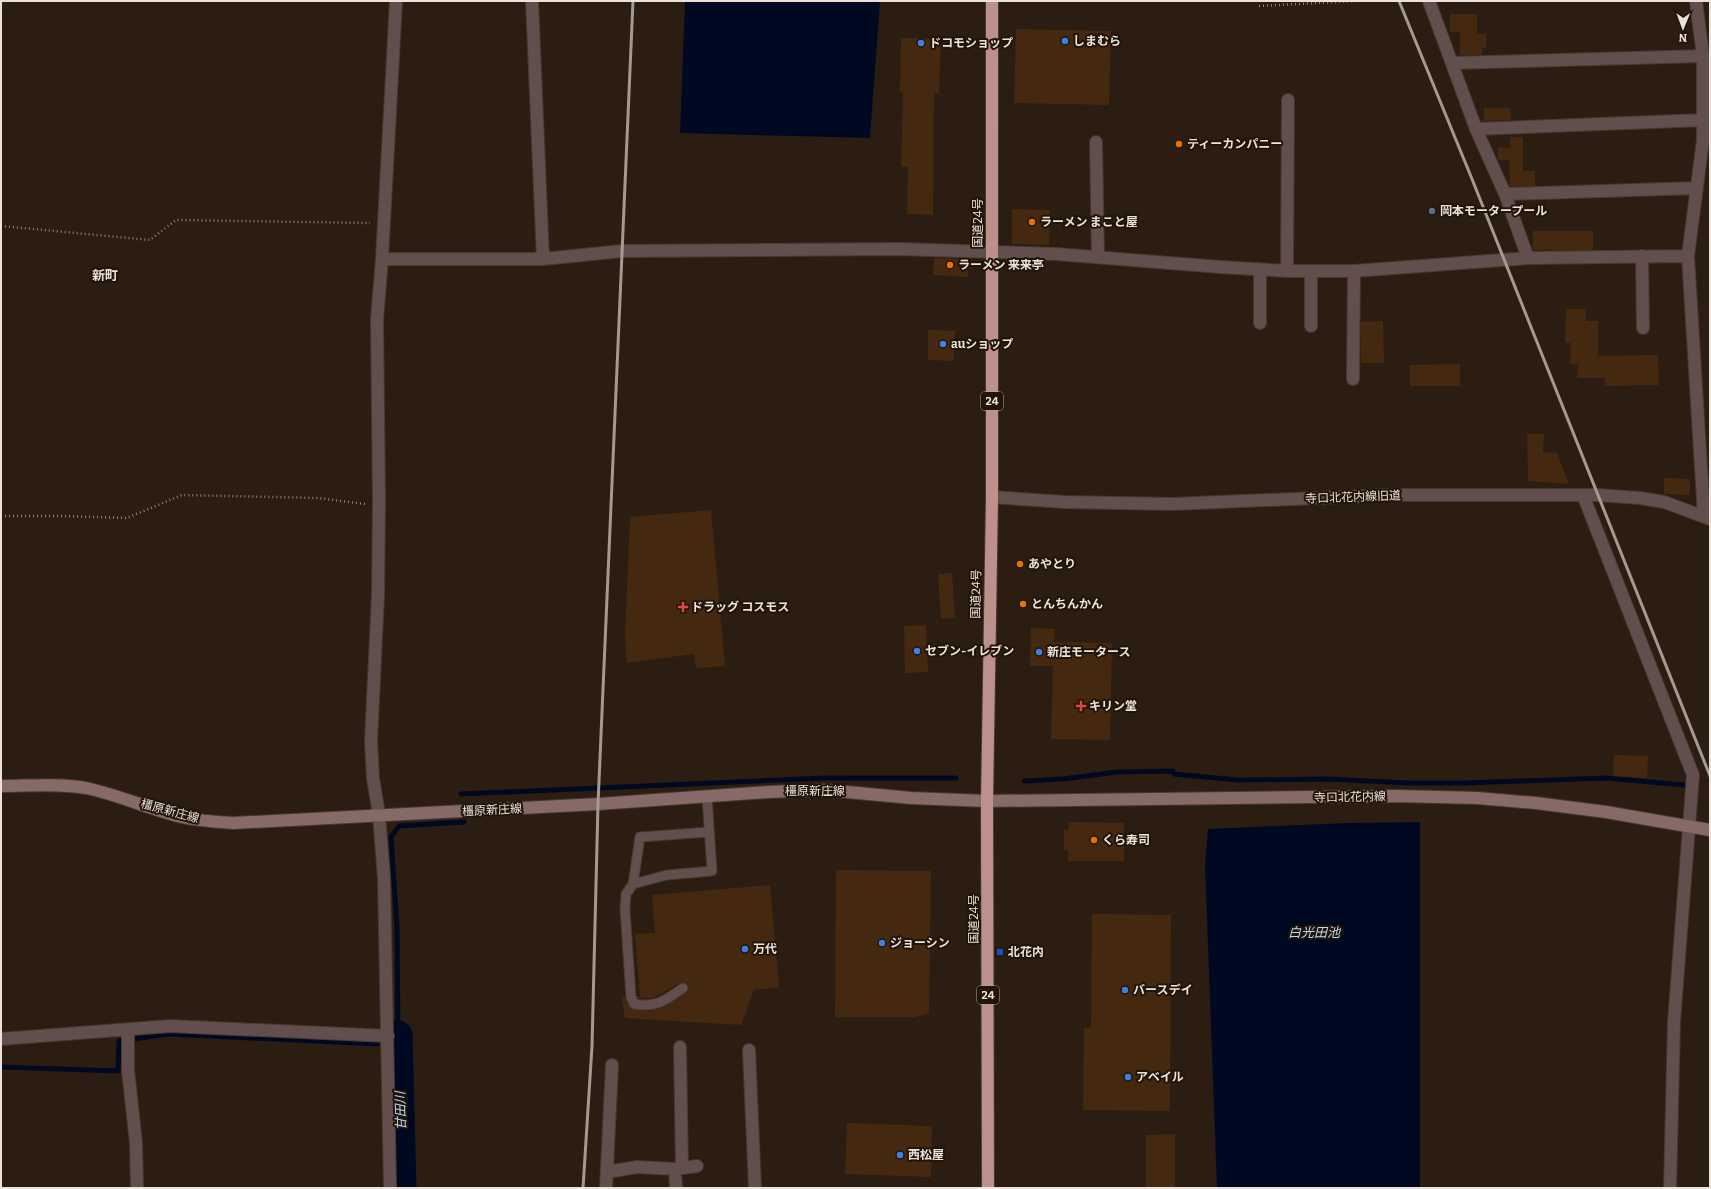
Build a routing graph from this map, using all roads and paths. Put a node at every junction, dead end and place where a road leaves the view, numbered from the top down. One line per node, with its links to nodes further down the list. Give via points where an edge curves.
1 (396, 1): 16 (street)
2 (532, 1): 22 (street)
3 (992, 1): 18 (highway, 国道24号 / 24)
4 (1356, 1): 7 (path)
5 (1430, 1): 9 (street)
6 (1696, 1): 8 (street)
7 (1258, 6)
8 (1703, 56): 9 (street); 11 (street)
9 (1452, 63): 12 (street)
10 (1288, 100): 26 (street)
11 (1704, 120): 12 (street); 14 (street)
12 (1476, 129): 15 (street)
13 (1096, 142): 21 (street)
14 (1697, 188): 15 (street); 20 (street)
15 (1505, 194): 23 (street)
16 (384, 224): 17 (path, via 176,220 150,240); 24 (street)
17 (1, 226)
18 (992, 251): 21 (street); 22 (street, via 622,250); 34 (highway, 国道24号 / 24)
19 (1642, 256): 20 (street); 23 (street); 31 (street)
20 (1688, 256): 37 (street)
21 (1098, 257): 25 (street)
22 (543, 258): 24 (street)
23 (1528, 258): 28 (street)
24 (382, 259): 35 (street, via 376,346)
25 (1260, 269): 26 (street); 29 (street)
26 (1288, 271): 27 (street)
27 (1311, 271): 28 (street); 30 (street)
28 (1354, 271): 32 (street)
29 (1260, 323)
30 (1311, 326)
31 (1643, 328)
32 (1353, 379)
33 (1583, 495): 34 (street, 寺口北花内線旧道, via 1388,495 1172,504 1065,502); 37 (street, 寺口北花内線旧道, via 1626,496 1664,502); 42 (street, via 1693,776)
34 (992, 497): 40 (highway, 国道24号 / 24)
35 (379, 502): 36 (path, via 371,505 318,498 182,495 127,518); 41 (street, via 378,595 371,741)
36 (1, 516)
37 (1707, 518)
38 (1, 786): 41 (main road, 橿原新庄線, via 84,788 112,794 182,817 209,822 259,823)
39 (707, 796): 40 (main road, 橿原新庄線, via 826,790 911,798); 41 (main road, 橿原新庄線); 44 (lane)
40 (987, 801): 42 (main road, 寺口北花内線, via 1397,796 1477,798 1606,812); 61 (highway, 国道24号 / 24)
41 (379, 815): 48 (street, via 384,878)
42 (1689, 827): 43 (main road, 寺口北花内線); 62 (street, via 1674,1022)
43 (1710, 830)
44 (709, 832): 45 (lane, via 640,837); 45 (lane, via 712,871 667,875)
45 (633, 884): 46 (lane, via 626,894 625,910 631,997 634,1004 647,1006 662,1003)
46 (683, 988)
47 (128, 1029): 48 (street, via 170,1026); 49 (street); 56 (street, via 129,1086 136,1149)
48 (388, 1036): 57 (street)
49 (1, 1039)
50 (680, 1047): 54 (street)
51 (749, 1050): 60 (street)
52 (612, 1065): 55 (street)
53 (697, 1166): 54 (street)
54 (679, 1168): 55 (street, via 637,1167); 59 (street)
55 (607, 1172): 58 (street)
56 (137, 1188)
57 (390, 1188)
58 (606, 1188)
59 (676, 1188)
60 (755, 1188)
61 (988, 1188)
62 (1670, 1188)

